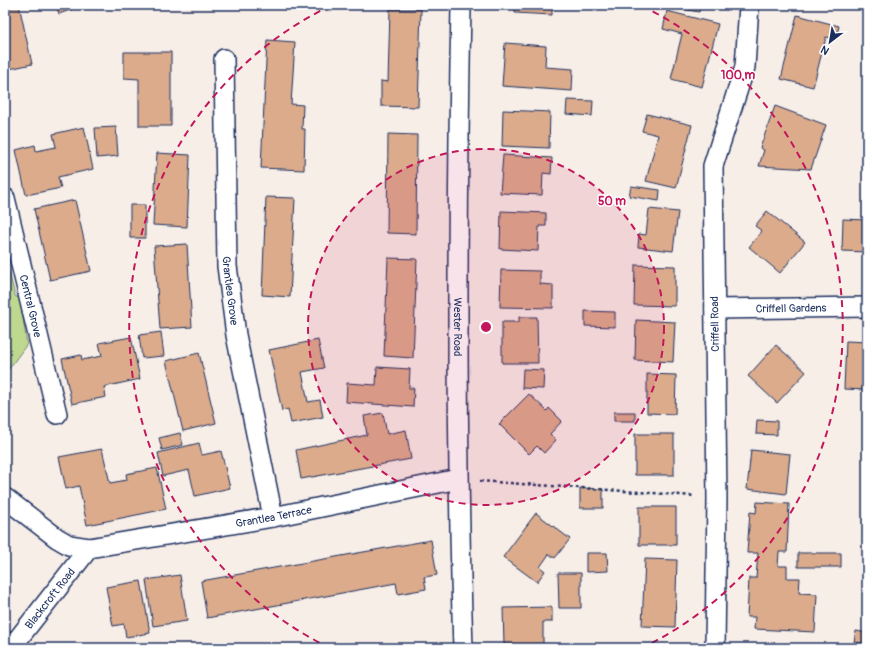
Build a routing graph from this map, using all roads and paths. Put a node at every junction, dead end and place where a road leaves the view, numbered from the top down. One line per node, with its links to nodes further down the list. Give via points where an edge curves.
1 (461, 5): 8 (street, Wester Road, via 456,223)
2 (749, 5): 6 (street, Criffell Road, via 745,67 712,166)
3 (224, 60): 11 (street, Grantlea Grove, via 228,266 236,335)
4 (5, 198): 7 (street, Central Grove)
5 (867, 307): 6 (street, Criffell Gardens)
6 (715, 309): 10 (street, Criffell Road)
7 (57, 414)
8 (458, 479): 10 (path); 11 (street, Grantlea Terrace); 14 (street, Wester Road)
9 (5, 498): 12 (street, Grantlea Terrace, via 57,538 69,545)
10 (717, 498): 15 (street, Criffell Road)
11 (273, 518): 12 (street, Grantlea Terrace)
12 (89, 548): 13 (street, Blackcroft Road)
13 (11, 648)
14 (463, 648)
15 (715, 648)

